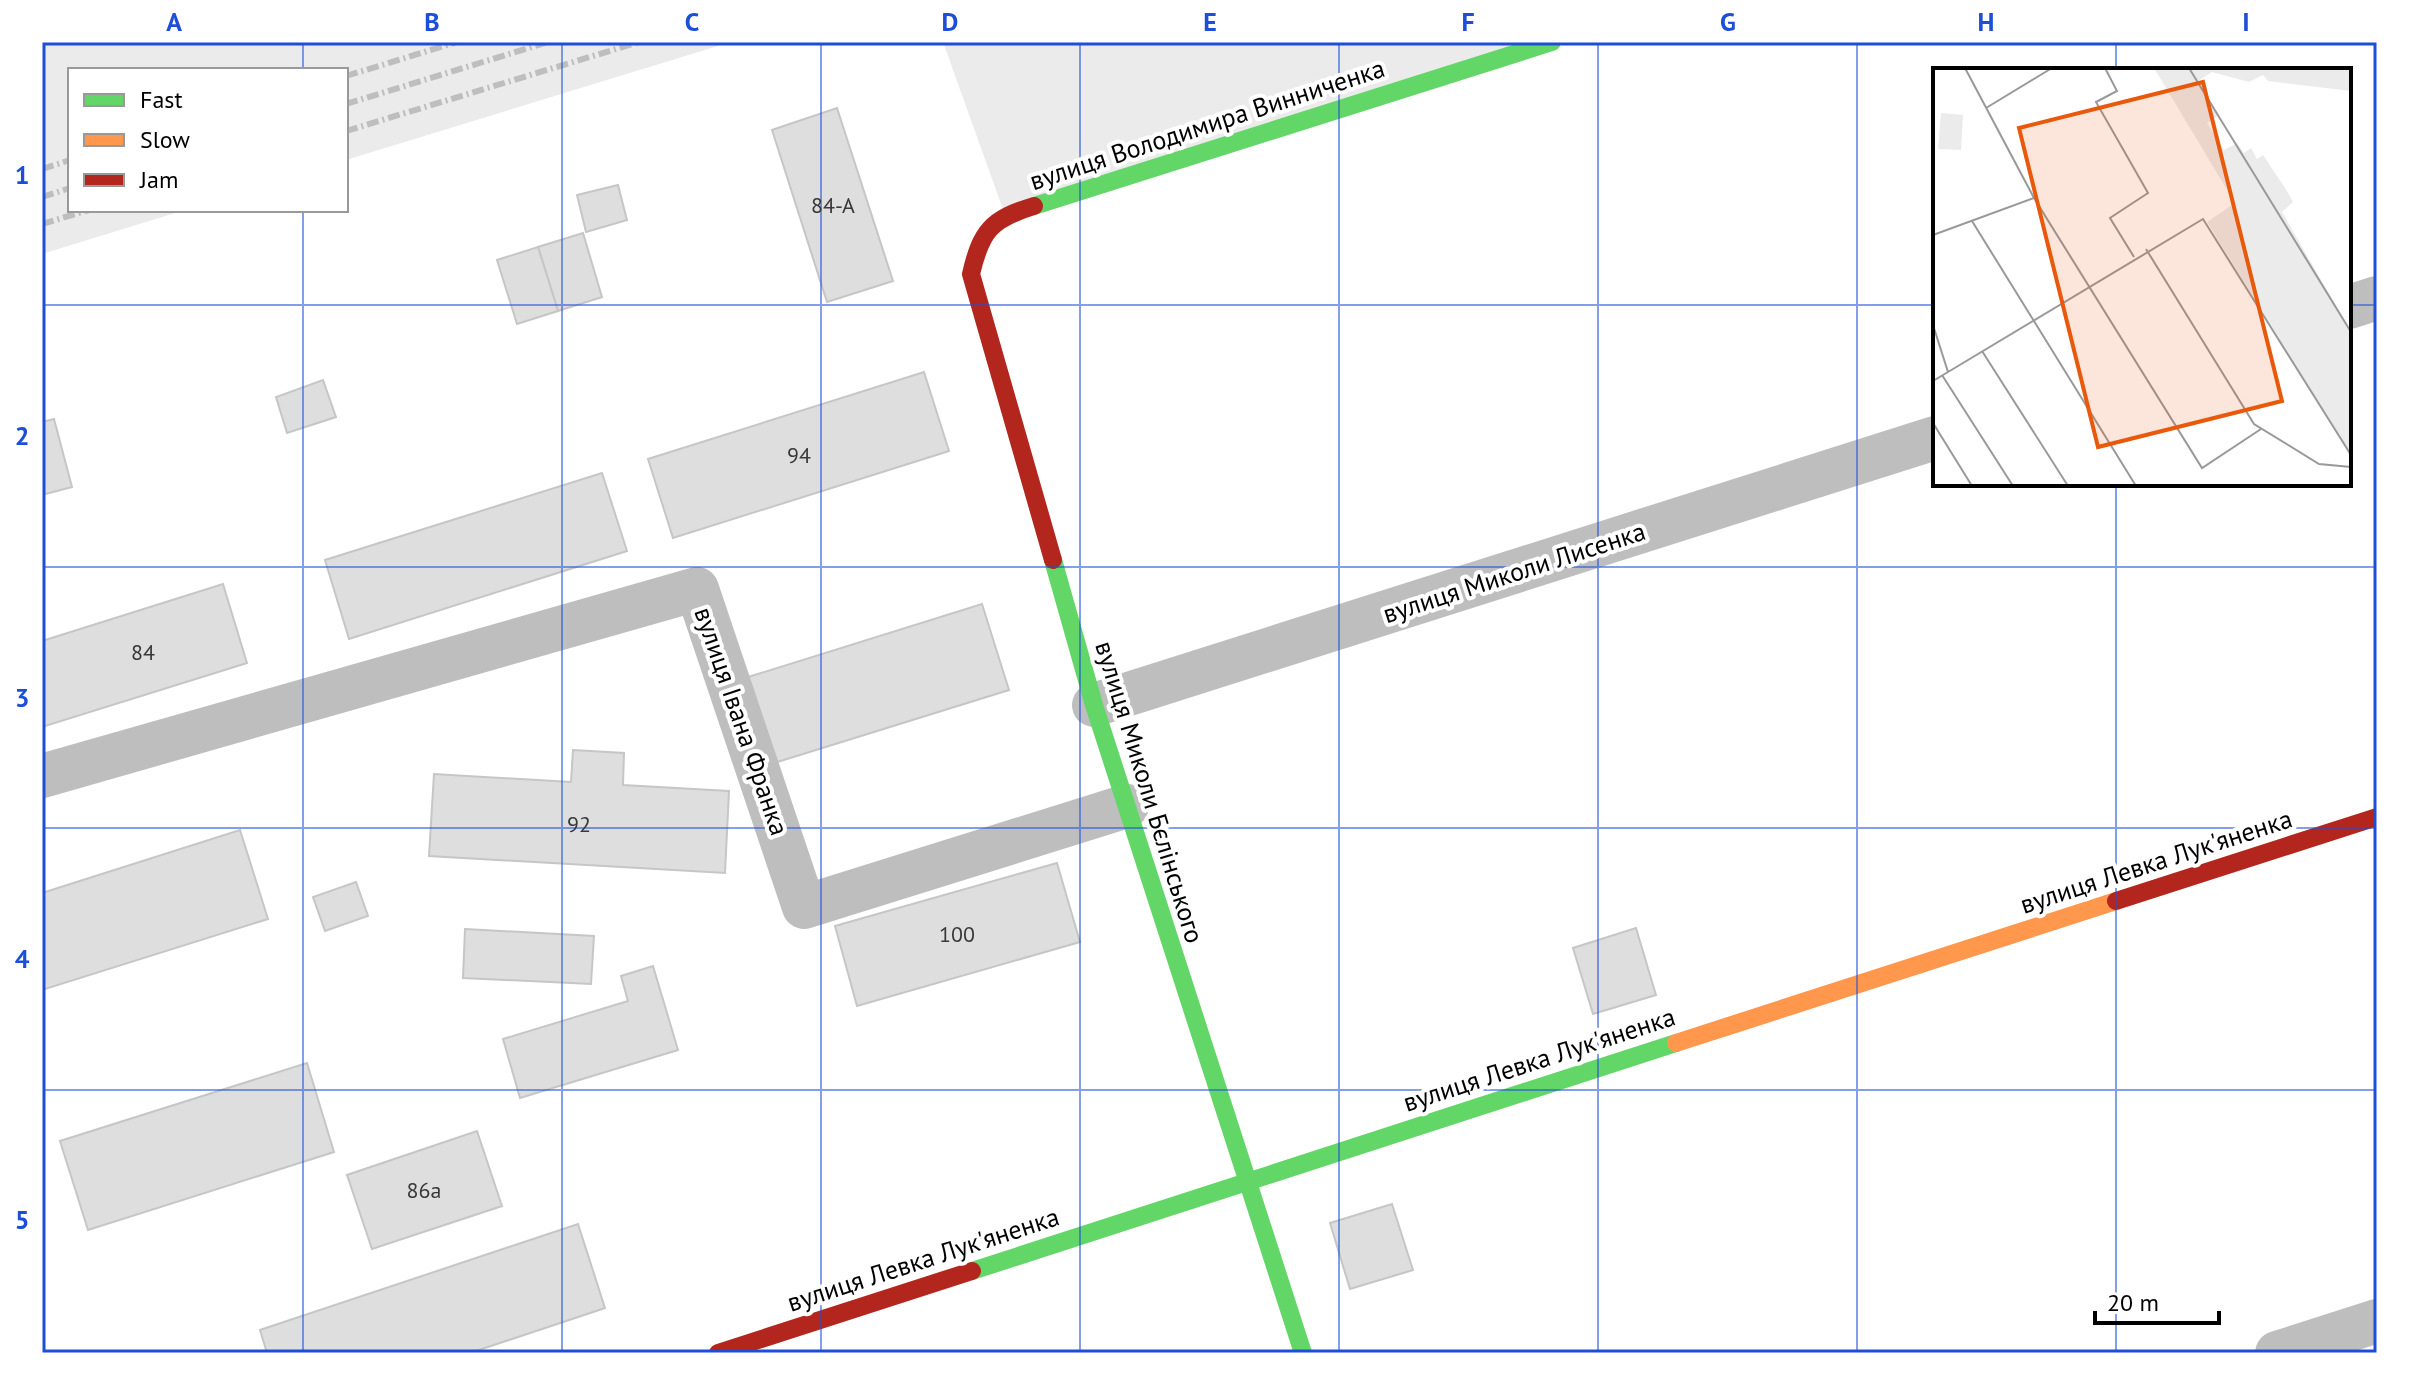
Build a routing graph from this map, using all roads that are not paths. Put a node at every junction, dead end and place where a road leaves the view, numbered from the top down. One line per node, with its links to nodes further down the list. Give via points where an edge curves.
1 (1552, 42): 2 (street, вулиця Володимира Винниченка, via 1005,215)
2 (978, 243): 6 (street, вулиця Миколи Бєлінського, via 971,274)
3 (2377, 298): 4 (street)
4 (2351, 306)
5 (1933, 439): 6 (street, вулиця Миколи Лисенка)
6 (1094, 705): 8 (street, вулиця Миколи Бєлінського)
7 (42, 776): 8 (street, вулиця Івана Франка, via 697,589 804,907)
8 (1127, 806): 10 (street, вулиця Миколи Бєлінського)
9 (2377, 817): 10 (street, вулиця Левка Лук'яненка)
10 (1246, 1181): 12 (street, вулиця Левка Лук'яненка); 13 (street, вулиця Миколи Бєлінського)
11 (2377, 1321): 14 (street)
12 (718, 1353)
13 (1303, 1353)
14 (2277, 1353)

